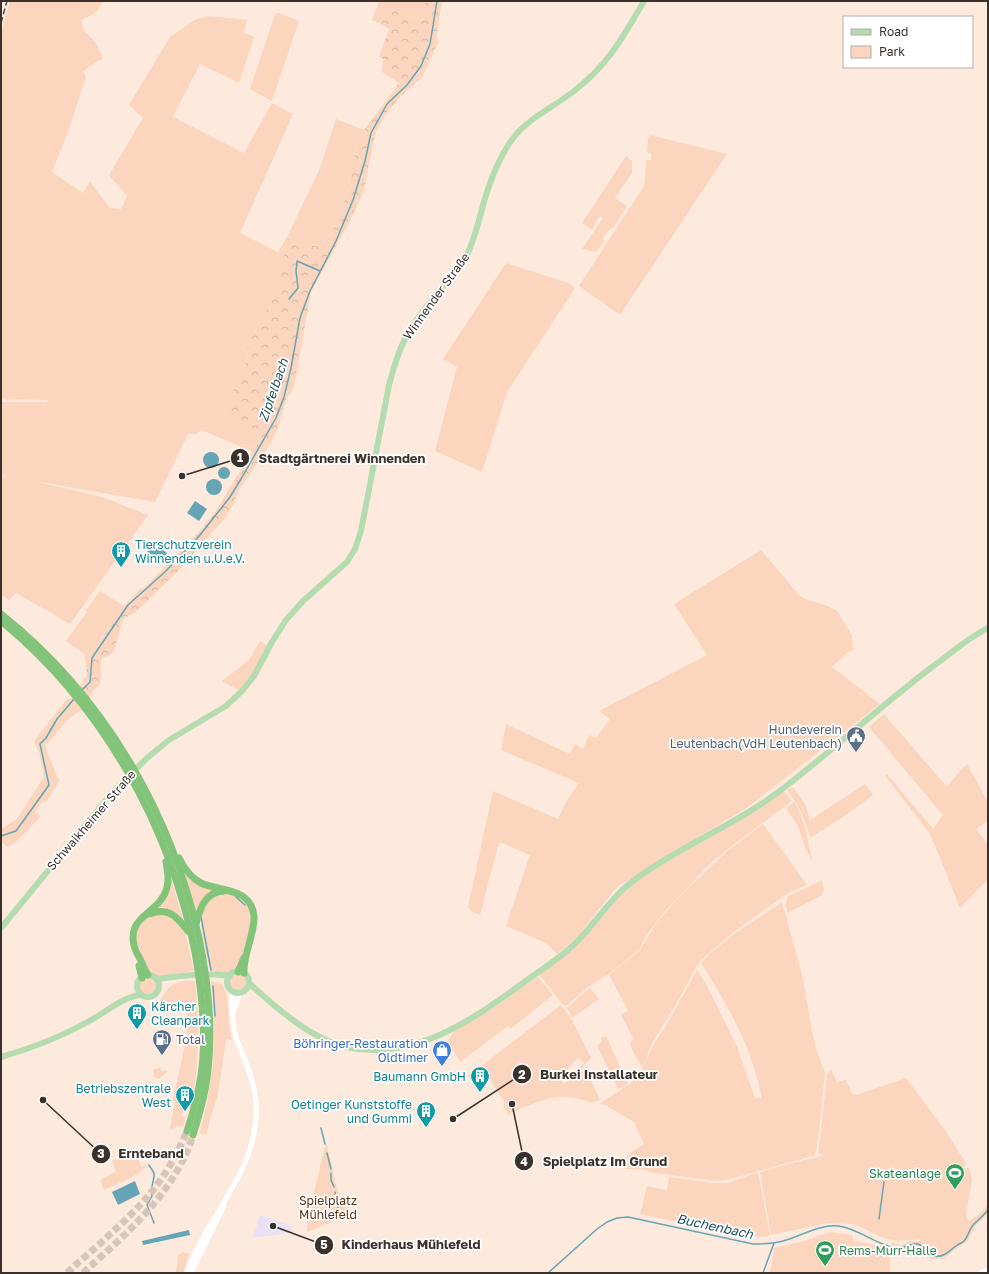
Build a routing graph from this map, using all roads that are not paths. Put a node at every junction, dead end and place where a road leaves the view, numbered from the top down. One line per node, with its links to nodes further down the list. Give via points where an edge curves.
1 (644, 1): 2 (main road, Winnender Straße, via 625,35 603,64 574,91 522,128 504,152 492,179 467,255 421,313 399,350 389,386)
2 (365, 506): 10 (main road, Schwaikheimer Straße, via 358,542 352,555 286,620 254,676 242,691 226,706 158,748 139,766 98,810)
3 (1, 614): 6 (highway, via 56,664 98,715 148,794)
4 (1, 622): 6 (highway, via 51,668 94,720 129,775)
5 (988, 628): 26 (main road, via 895,695 784,788 752,810 650,868 609,904 569,950 493,1005 453,1028 398,1048 371,1050 346,1046 314,1033)
6 (171, 850): 7 (highway, via 195,880); 8 (highway, via 166,861 166,890 159,903); 9 (highway); 11 (highway)
7 (227, 890): 9 (highway, via 214,893 205,900 199,910); 12 (highway, via 241,895 252,910 254,922)
8 (147, 914): 11 (highway, via 159,912 174,916); 13 (highway, via 140,920 133,939)
9 (196, 926): 11 (highway, via 207,986 210,1035 207,1081 203,1100 190,1133 201,1075 203,1047 200,982)
10 (1, 928)
11 (191, 934)
12 (241, 973): 16 (main road); 19 (main road, via 247,976)
13 (145, 976): 17 (main road); 21 (main road, via 138,983)
14 (185, 976): 15 (main road); 17 (main road); 20 (main road)
15 (217, 976): 16 (main road); 18 (main road)
16 (230, 976): 18 (main road)
17 (157, 979): 20 (main road)
18 (228, 983): 23 (main road)
19 (249, 983): 22 (main road); 26 (main road)
20 (159, 986): 25 (main road, via 158,992 153,996)
21 (138, 988): 25 (main road); 27 (main road)
22 (246, 989): 24 (main road); 26 (main road)
23 (232, 991): 24 (main road); 28 (street)
24 (240, 993): 28 (street)
25 (141, 995): 27 (main road)
26 (265, 997)
27 (121, 1002): 29 (main road, via 38,1046)
28 (233, 1017): 30 (street, via 256,1100 251,1146)
29 (1, 1057)
30 (237, 1180): 32 (street, via 205,1231); 33 (street)
31 (988, 1270): 34 (street)
32 (187, 1273)
33 (191, 1273)
34 (980, 1273)

